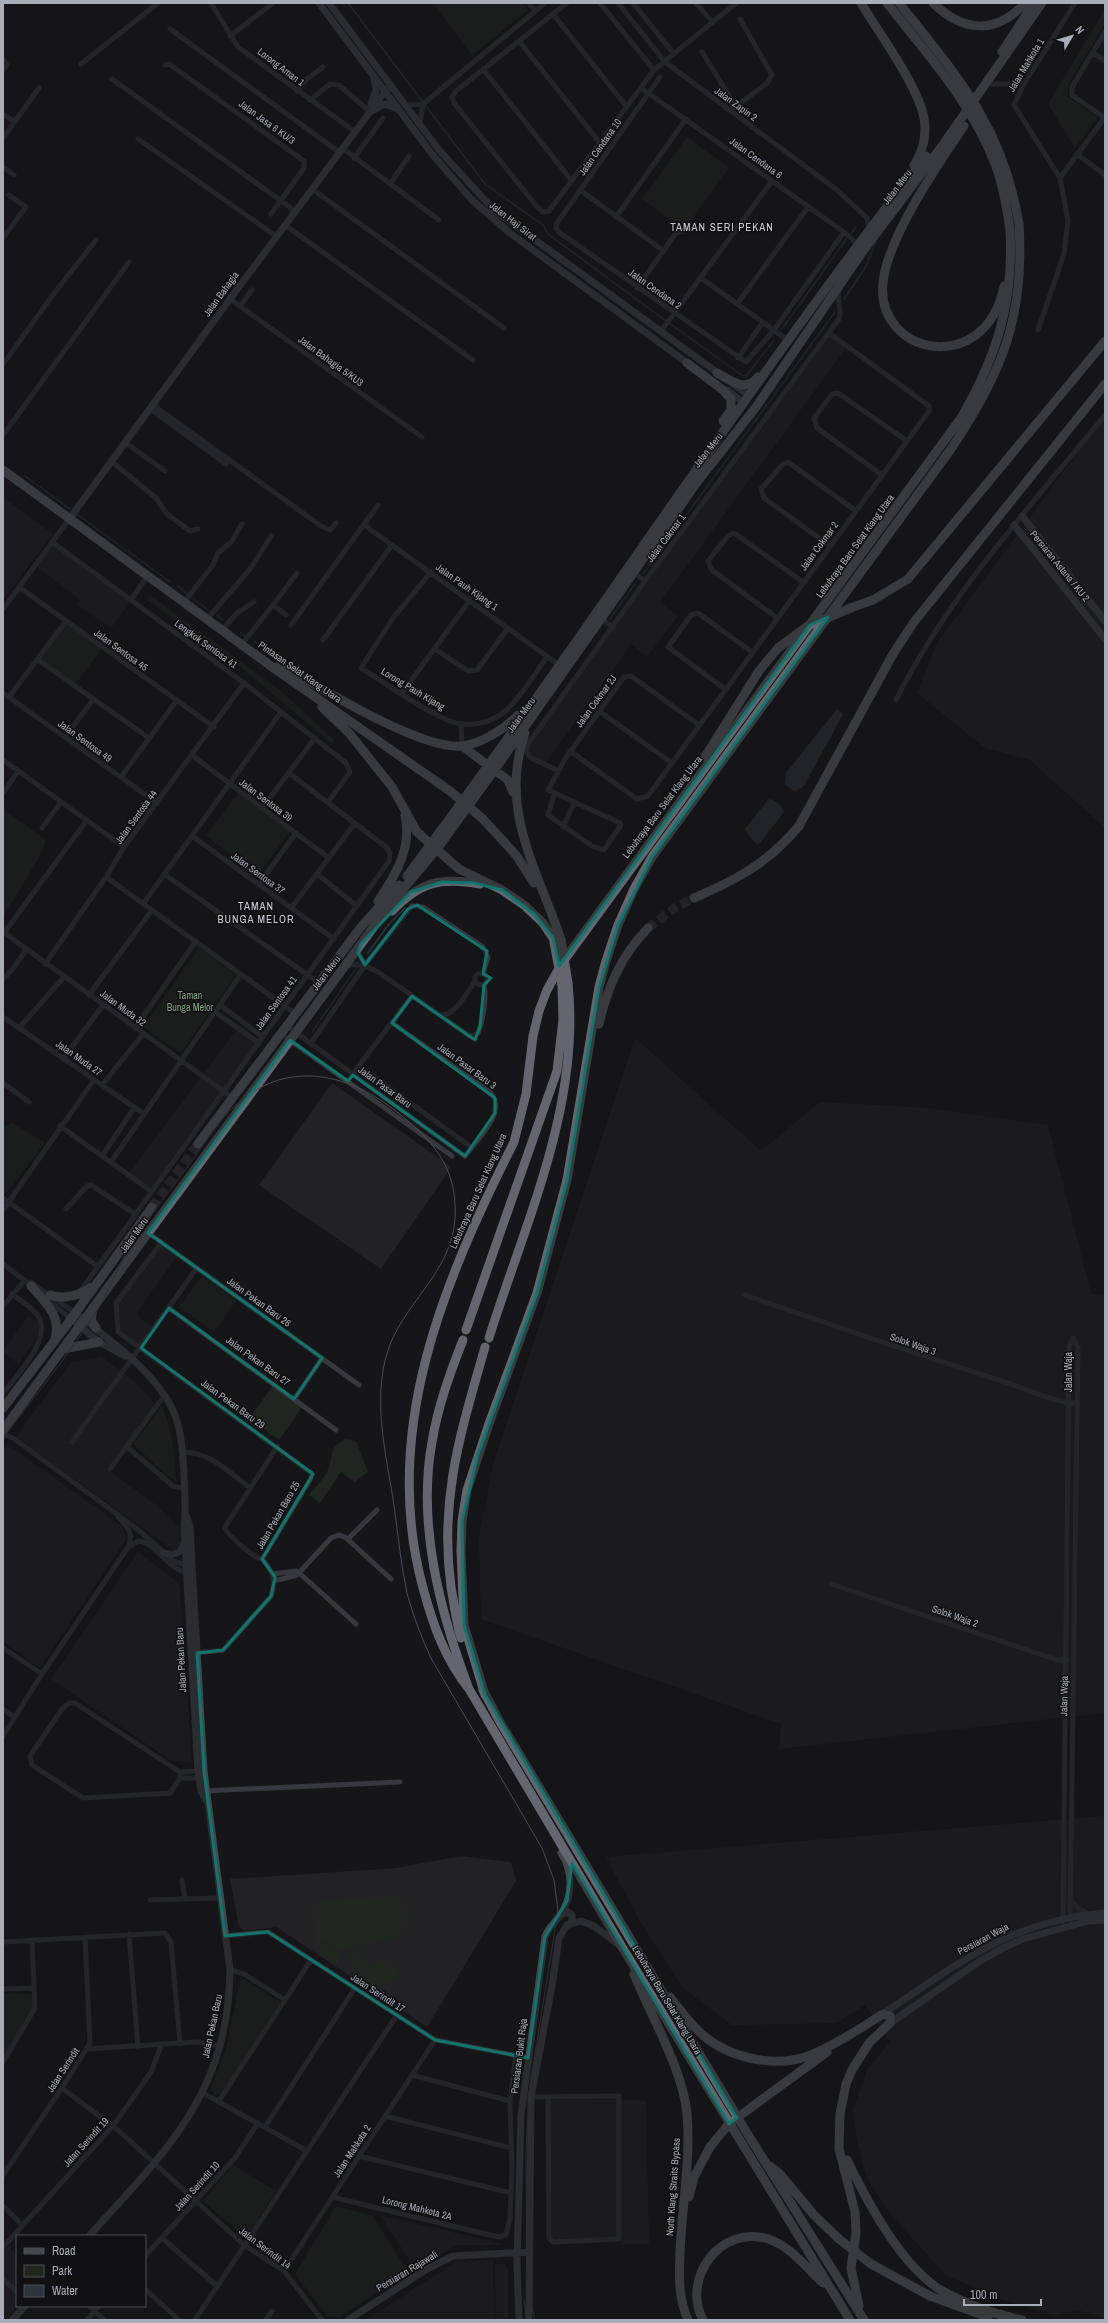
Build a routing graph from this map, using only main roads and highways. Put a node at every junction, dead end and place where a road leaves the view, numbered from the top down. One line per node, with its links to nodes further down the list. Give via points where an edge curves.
1 (861, 3): 9 (highway, via 914,90 924,119 925,134 919,158)
2 (887, 3): 10 (highway, Lebuhraya Baru Selat Klang Utara, bridge, via 937,66 977,125 999,177)
3 (899, 3): 40 (highway, Lebuhraya Baru Selat Klang Utara, bridge, via 960,82 985,120 1007,170 1019,224 1020,282 1007,346 987,391 951,449 652,857 618,925 606,961 599,987)
4 (933, 3): 5 (highway, via 954,20 972,26 990,26 1003,22)
5 (1025, 3)
6 (1034, 3): 9 (highway, Jalan Meru, via 937,143)
7 (1042, 3): 8 (highway, Jalan Meru)
8 (1006, 57): 10 (highway, via 992,84 937,167 890,253 884,273 883,295 885,307 896,325 909,337 940,347 962,344 980,333 993,318 1003,294); 11 (highway, Jalan Meru)
9 (887, 207): 11 (highway, Jalan Meru, via 869,230)
10 (1010, 230): 27 (highway, Lebuhraya Baru Selat Klang Utara, via 1011,269 1006,309 990,362 975,394 942,446)
11 (860, 249): 12 (highway, Jalan Meru); 14 (highway, Jalan Meru)
12 (824, 306): 18 (highway, via 757,397); 20 (highway, Jalan Meru, via 809,332 756,407)
13 (1105, 341): 27 (highway, bridge, via 908,579 873,600 808,626 778,648 759,671 686,784)
14 (787, 343): 16 (highway, via 753,383 747,386 739,385); 18 (highway, Jalan Meru)
15 (687, 363): 21 (highway, via 728,394 733,403)
16 (718, 373)
17 (1105, 384): 33 (highway, via 914,622 812,806 795,830 778,850 748,873)
18 (748, 400): 20 (highway, via 749,406); 21 (highway, Jalan Meru)
19 (3, 470): 22 (highway, Pintasan Selat Klang Utara)
20 (698, 481): 24 (highway, Jalan Meru)
21 (687, 483): 23 (highway, Jalan Meru)
22 (275, 668): 25 (highway, via 279,666 288,669 391,725 426,740); 28 (highway, via 327,711 350,734 392,787); 31 (highway, Pintasan Selat Klang Utara, bridge, via 450,791 482,818 516,855)
23 (536, 697): 25 (highway, via 512,722 495,733); 26 (highway, Jalan Meru)
24 (532, 718): 26 (highway, Jalan Meru); 29 (highway, via 520,748 515,772)
25 (462, 746): 26 (highway)
26 (491, 768): 29 (highway, via 508,780); 30 (highway, Jalan Meru)
27 (683, 796): 57 (highway, Lebuhraya Baru Selat Klang Utara, via 562,963 547,990 533,1036 526,1094 514,1142 450,1280 424,1368 409,1458 413,1544 428,1608 439,1640)
28 (403, 807): 30 (highway, via 417,832); 35 (highway, via 407,831 402,859 397,873)
29 (518, 814): 34 (highway, via 530,860)
30 (434, 846): 32 (highway, via 459,869); 35 (highway, Jalan Meru); 38 (highway, Jalan Meru)
31 (528, 874): 34 (highway, Pintasan Selat Klang Utara); 37 (highway)
32 (493, 886): 37 (highway, via 524,905); 38 (highway, via 459,881 426,885 411,892)
33 (694, 898)
34 (555, 921): 37 (highway)
35 (361, 927): 41 (highway, Jalan Meru)
36 (648, 928): 40 (highway, via 630,948 609,986)
37 (556, 940): 39 (highway, bridge)
38 (363, 941): 46 (highway, Jalan Meru)
39 (565, 984): 48 (highway, via 557,1071); 49 (highway, via 569,1044 566,1085 551,1151)
40 (585, 1079): 58 (highway, Lebuhraya Baru Selat Klang Utara, via 567,1180 537,1293 467,1490 461,1551 464,1625)
41 (198, 1144)
42 (152, 1207): 44 (highway, Jalan Meru)
43 (28, 1283): 54 (highway, via 49,1305 56,1326 54,1341)
44 (96, 1285): 45 (highway, via 78,1294 57,1298); 54 (highway, Jalan Meru)
45 (50, 1295)
46 (93, 1308): 47 (highway, via 91,1320); 53 (highway, Jalan Meru)
47 (96, 1328)
48 (466, 1330)
49 (488, 1338)
50 (463, 1340): 57 (highway, Lebuhraya Baru Selat Klang Utara, via 445,1386 431,1443 428,1510 440,1597 458,1661)
51 (99, 1342): 53 (highway)
52 (485, 1347): 58 (highway, Lebuhraya Baru Selat Klang Utara, via 458,1443 446,1534 456,1619 466,1652)
53 (63, 1349): 56 (highway, Jalan Meru)
54 (39, 1361): 55 (highway, Jalan Meru)
55 (3, 1408)
56 (3, 1430)
57 (469, 1689): 59 (highway, Lebuhraya Baru Selat Klang Utara)
58 (485, 1695): 60 (highway, Lebuhraya Baru Selat Klang Utara)
59 (622, 1947): 64 (highway, North Klang Straits Bypass, via 669,2052 687,2112 688,2150); 65 (highway, Lebuhraya Baru Selat Klang Utara)
60 (646, 1966): 61 (highway, via 688,2021 718,2046 739,2054 766,2060 792,2060 819,2051); 63 (highway, Lebuhraya Baru Selat Klang Utara)
61 (843, 2038): 62 (highway, via 883,2014 890,2016 890,2023 869,2043 852,2070 842,2098); 64 (highway, bridge, via 728,2125 710,2147 694,2177)
62 (839, 2138): 66 (highway, via 855,2212 852,2280); 71 (highway, via 856,2178 885,2227 909,2261 925,2277 943,2292 966,2303 994,2314)
63 (765, 2163): 66 (highway, Lebuhraya Baru Selat Klang Utara); 70 (highway, bridge, via 779,2173 814,2215 839,2239 871,2264 930,2296 976,2314)
64 (681, 2228): 67 (highway, North Klang Straits Bypass, via 679,2290)
65 (831, 2291): 68 (highway, via 791,2252 776,2242 758,2237 738,2239 721,2246 702,2269 697,2289 698,2305); 69 (highway, Lebuhraya Baru Selat Klang Utara)
66 (864, 2319)
67 (688, 2320)
68 (703, 2320)
69 (850, 2320)
70 (1000, 2320)
71 (1022, 2320)

